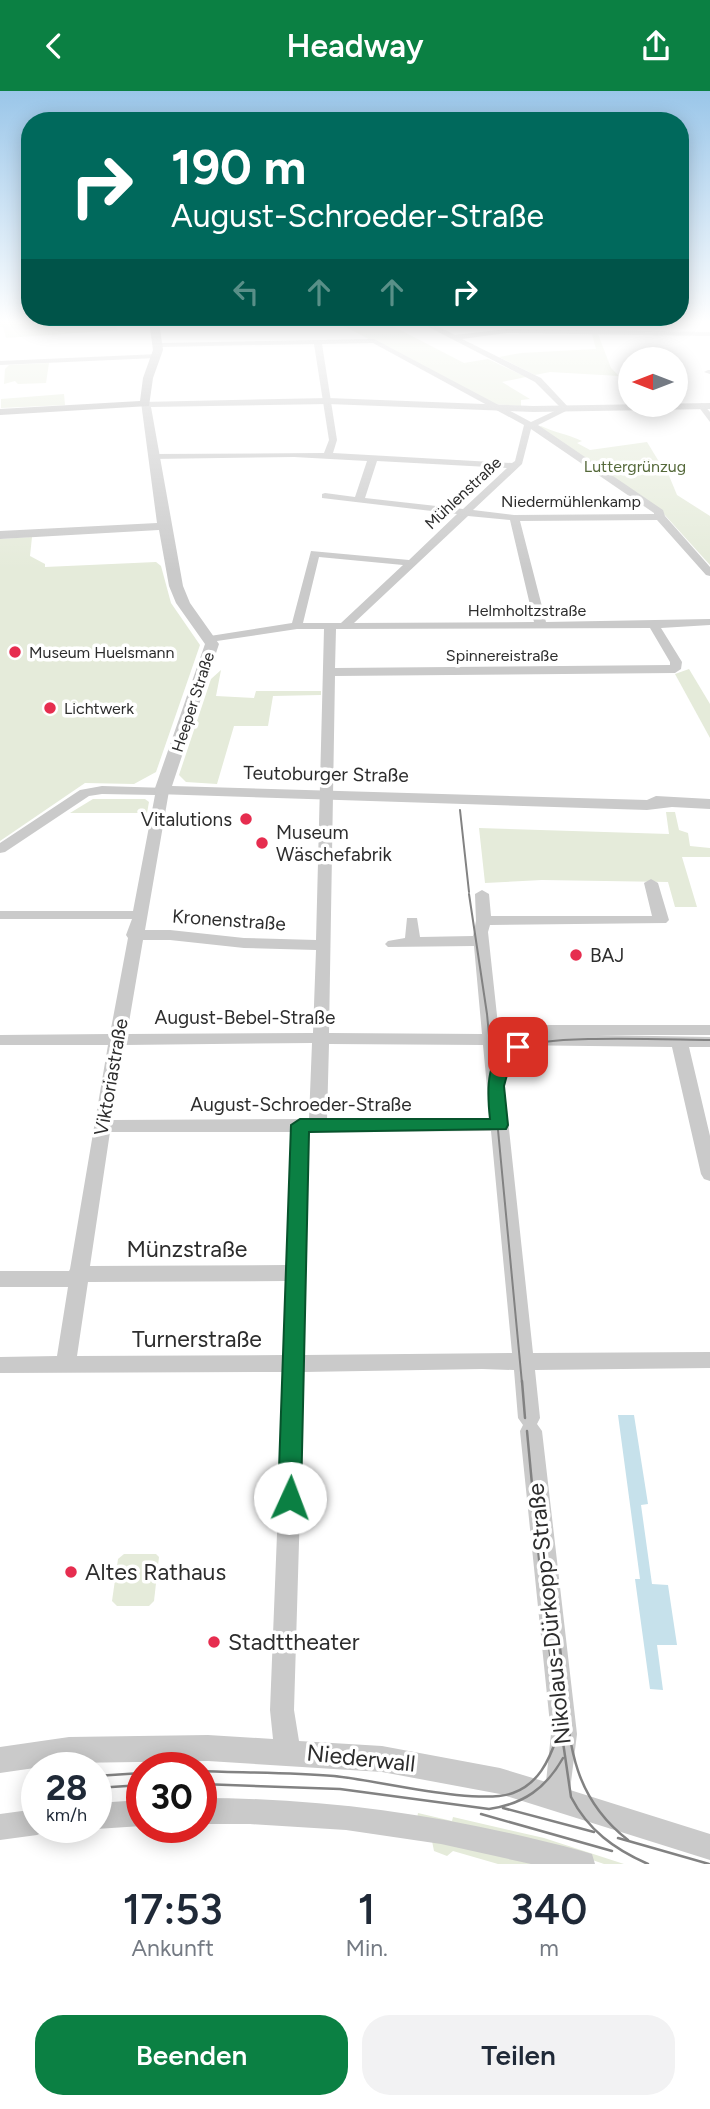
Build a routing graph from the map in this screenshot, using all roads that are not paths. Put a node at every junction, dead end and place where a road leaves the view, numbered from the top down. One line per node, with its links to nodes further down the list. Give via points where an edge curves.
1 (145, 404): 2 (street); 9 (main road); 13 (street, Heeper Straße)
2 (161, 404)
3 (328, 404): 12 (street, via 333,440)
4 (485, 404): 7 (street)
5 (561, 404): 8 (street)
6 (706, 406): 8 (street); 10 (street)
7 (500, 409): 8 (street); 11 (street)
8 (566, 409): 11 (street)
9 (0, 411)
10 (710, 419)
11 (531, 425): 15 (street, Mühlenstraße, via 523,433); 19 (street)
12 (328, 456): 13 (street); 14 (street)
13 (154, 457): 21 (street, Heeper Straße)
14 (373, 458): 15 (street); 17 (street)
15 (515, 466): 18 (street, Mühlenstraße)
16 (325, 496): 17 (street, Niedermühlenkamp)
17 (359, 499): 18 (street, Niedermühlenkamp)
18 (465, 513): 20 (street, Niedermühlenkamp); 23 (street, Mühlenstraße)
19 (660, 517): 20 (street, Niedermühlenkamp); 24 (street)
20 (514, 518): 29 (street)
21 (165, 526): 22 (street); 30 (street, Heeper Straße, via 179,596)
22 (0, 535)
23 (411, 563): 27 (street, via 315,553); 28 (street, Mühlenstraße)
24 (710, 573)
25 (710, 622): 26 (street, Helmholtzstraße)
26 (654, 625): 29 (street, Helmholtzstraße); 31 (street, Spinnereistraße, via 676,662 675,669)
27 (297, 626): 28 (street); 30 (street)
28 (337, 626): 29 (street, Helmholtzstraße); 31 (street)
29 (541, 626)
30 (210, 639): 32 (street, Heeper Straße, via 208,662)
31 (330, 672): 33 (street)
32 (162, 791): 33 (street, Teutoburger Straße); 35 (street, via 85,793); 39 (street, Viktoriastraße)
33 (328, 795): 34 (street, Teutoburger Straße); 46 (street)
34 (710, 804)
35 (0, 849)
36 (651, 883): 41 (street, via 661,920)
37 (482, 894): 41 (street, Nikolaus-Dürkopp-Straße)
38 (0, 915): 39 (street)
39 (137, 915): 42 (street, Viktoriastraße)
40 (412, 921): 43 (street)
41 (484, 921): 44 (street, Nikolaus-Dürkopp-Straße)
42 (134, 935): 46 (street, Kronenstraße); 50 (street, Viktoriastraße)
43 (413, 941): 44 (street); 45 (street)
44 (481, 941): 49 (street, Nikolaus-Dürkopp-Straße)
45 (393, 944)
46 (322, 945): 48 (street)
47 (710, 1030): 49 (street, August-Bebel-Straße, via 542,1030)
48 (319, 1038): 49 (street, August-Bebel-Straße); 50 (street, August-Bebel-Straße); 56 (street)
49 (491, 1038): 52 (street, August-Bebel-Straße); 55 (street, Nikolaus-Dürkopp-Straße)
50 (118, 1039): 51 (street, August-Bebel-Straße); 58 (street, Viktoriastraße)
51 (0, 1040)
52 (536, 1042): 53 (street, August-Bebel-Straße); 55 (street, August-Bebel-Straße, via 505,1057)
53 (679, 1042): 54 (street, August-Bebel-Straße); 59 (street)
54 (710, 1042)
55 (495, 1086): 57 (street, Nikolaus-Dürkopp-Straße)
56 (309, 1125): 57 (street, August-Schroeder-Straße); 58 (street, August-Schroeder-Straße); 60 (street, via 299,1145)
57 (499, 1125): 64 (street, Nikolaus-Dürkopp-Straße)
58 (102, 1126): 61 (street, Viktoriastraße)
59 (710, 1174)
60 (297, 1273): 61 (street, Münzstraße); 65 (street)
61 (77, 1277): 62 (street, Münzstraße); 66 (street, Viktoriastraße)
62 (0, 1279)
63 (710, 1360): 64 (street, Turnerstraße)
64 (524, 1362): 65 (street, Turnerstraße); 70 (street, Nikolaus-Dürkopp-Straße, via 564,1734)
65 (294, 1363): 66 (street, Turnerstraße); 68 (street, via 282,1710)
66 (66, 1364): 67 (street, Turnerstraße)
67 (0, 1365)
68 (287, 1751): 69 (street, Niederwall, via 88,1749); 70 (street, Niederwall, via 435,1767)
69 (0, 1759)
70 (556, 1796): 74 (street, Niederwall)
71 (217, 1811): 75 (street, via 306,1813 408,1824 470,1834)
72 (21, 1824): 73 (street)
73 (0, 1827)
74 (710, 1847)
75 (582, 1864)

